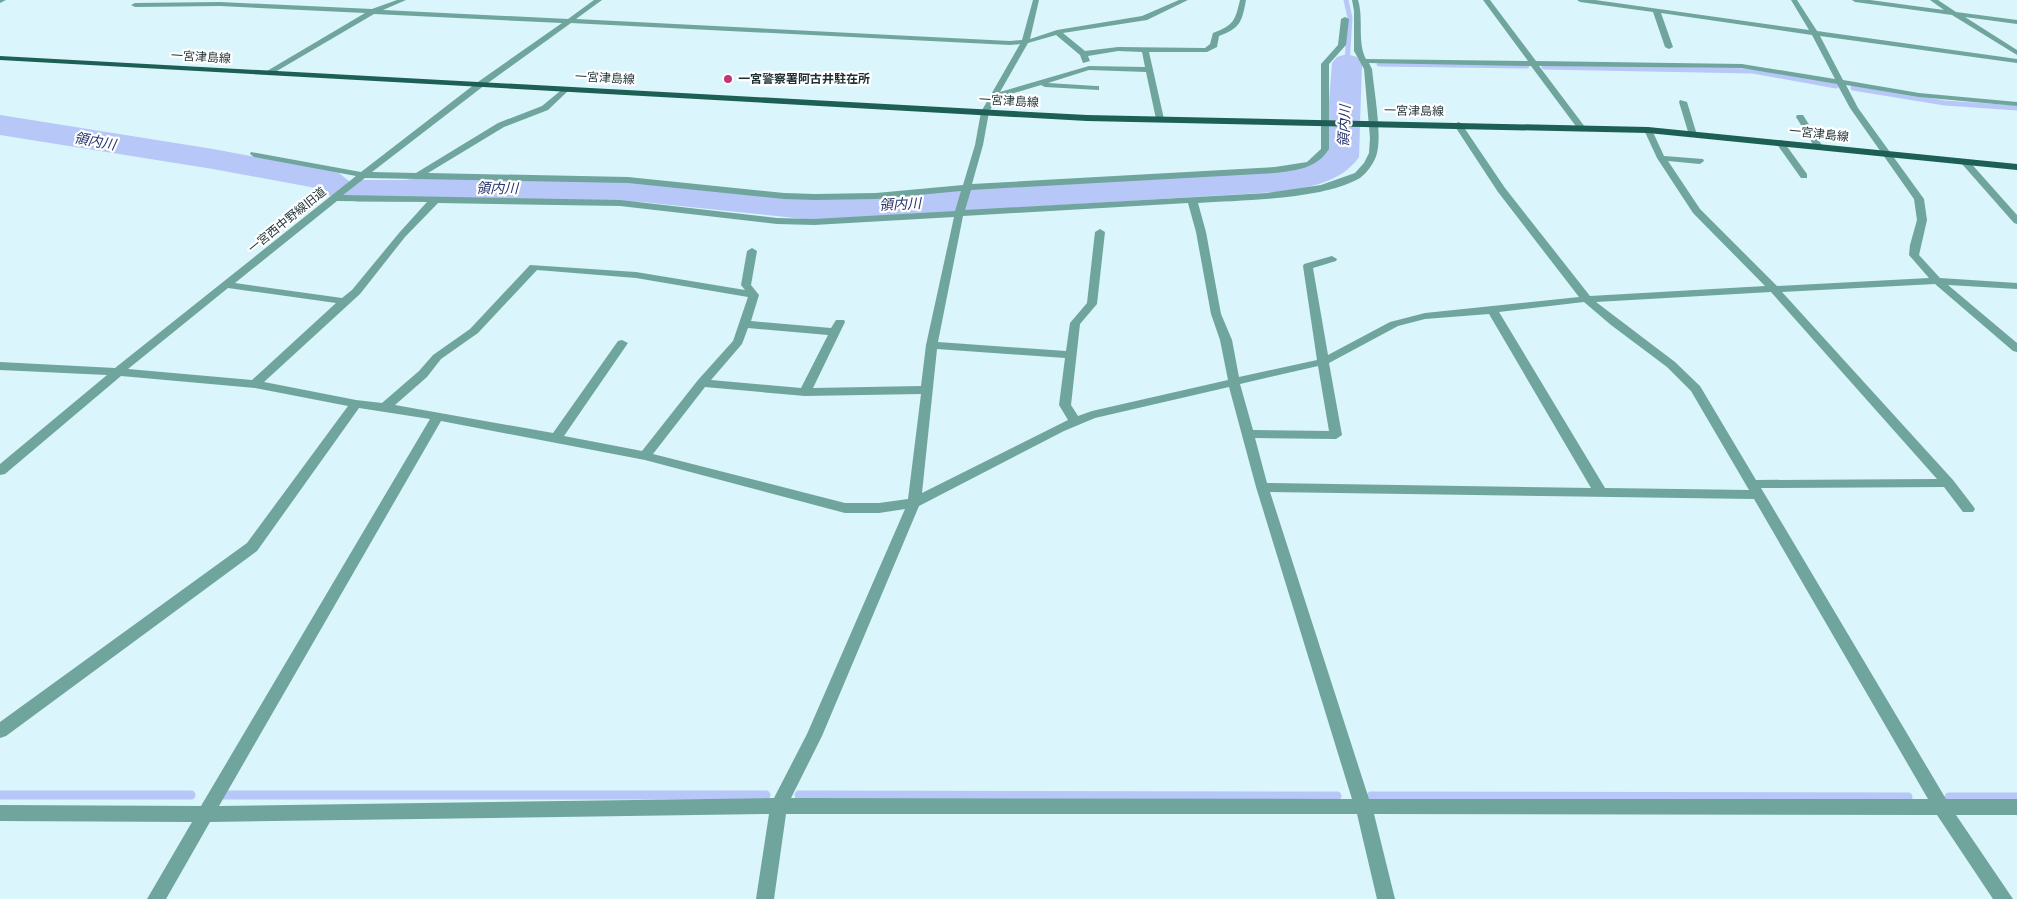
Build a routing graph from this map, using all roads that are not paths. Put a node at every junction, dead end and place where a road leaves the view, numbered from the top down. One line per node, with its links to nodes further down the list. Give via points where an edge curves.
1 (403, 0): 14 (street)
2 (599, 0): 17 (street, 一宮西中野線旧道)
3 (1036, 0): 21 (street)
4 (1185, 0): 19 (street, via 1144,18)
5 (1243, 0): 23 (street, via 1240,21 1216,35 1214,45 1207,50)
6 (1355, 0): 28 (street, via 1358,51)
7 (1486, 0): 29 (street)
8 (1580, 0): 13 (street)
9 (1794, 0): 20 (street)
10 (1855, 0): 15 (street)
11 (1933, 0): 15 (street)
12 (135, 5): 14 (street, via 220,4)
13 (1656, 10): 20 (street); 22 (street)
14 (374, 12): 17 (street); 32 (street)
15 (1956, 14): 18 (street); 24 (street)
16 (1345, 20): 44 (street, via 1342,45 1325,64)
17 (568, 22): 21 (street); 35 (street, 一宮西中野線旧道)
18 (2017, 22)
19 (1057, 32): 21 (street); 25 (street)
20 (1814, 32): 27 (street); 33 (street)
21 (1025, 42): 38 (street)
22 (1669, 47)
23 (1145, 49): 25 (street); 31 (street)
24 (2017, 53)
25 (1083, 54): 30 (street)
26 (0, 58): 32 (main road, 一宮津島線)
27 (2017, 61)
28 (1365, 64): 29 (street); 45 (street)
29 (1536, 66): 33 (street, via 1742,66); 47 (street)
30 (1090, 68): 31 (street); 34 (street)
31 (1150, 70): 43 (street)
32 (270, 73): 35 (main road, 一宮津島線)
33 (1840, 82): 40 (street, via 1919,95); 53 (street)
34 (1037, 85): 36 (street); 38 (street)
35 (478, 86): 37 (main road, 一宮津島線); 58 (street, 一宮西中野線旧道)
36 (1096, 88)
37 (565, 89): 41 (main road, 一宮津島線); 60 (street, via 545,108 501,125)
38 (993, 97): 41 (street)
39 (1683, 102): 49 (street)
40 (2017, 104)
41 (985, 112): 43 (main road, 一宮津島線); 61 (street)
42 (1800, 117): 51 (street)
43 (1160, 119): 44 (main road, 一宮津島線)
44 (1325, 122): 45 (main road, 一宮津島線); 61 (street, via 1325,149 1312,164 1275,170)
45 (1372, 123): 46 (main road, 一宮津島線); 64 (street, via 1373,152 1368,164 1358,175 1342,182 1298,192)
46 (1458, 125): 47 (main road, 一宮津島線); 75 (street, via 1508,200)
47 (1581, 127): 48 (main road, 一宮津島線)
48 (1648, 130): 49 (main road, 一宮津島線); 54 (street)
49 (1693, 134): 50 (main road, 一宮津島線)
50 (1780, 143): 51 (main road, 一宮津島線); 59 (street)
51 (1819, 146): 53 (main road, 一宮津島線)
52 (254, 154): 58 (street)
53 (1885, 154): 56 (main road, 一宮津島線); 70 (street, via 1919,199 1923,215 1921,229 1914,241 1914,255)
54 (1661, 158): 55 (street); 73 (street, via 1696,211)
55 (1700, 161)
56 (1965, 162): 57 (main road, 一宮津島線); 66 (street)
57 (2017, 167)
58 (362, 174): 60 (street); 62 (street, 一宮西中野線旧道)
59 (1804, 176)
60 (417, 177): 61 (street, via 628,180 815,197 876,196)
61 (966, 188): 65 (street)
62 (334, 198): 63 (street); 71 (street, 一宮西中野線旧道)
63 (435, 200): 65 (street, via 620,203 814,222); 76 (street, via 356,292)
64 (1192, 200): 65 (street); 88 (street, via 1202,232 1216,314 1226,340)
65 (959, 214): 82 (street)
66 (2017, 221)
67 (1100, 232): 84 (street, via 1092,304 1075,323)
68 (752, 251): 74 (street, via 746,285)
69 (1332, 259): 85 (street, via 1308,266)
70 (1937, 281): 72 (street); 73 (street); 79 (street)
71 (226, 285): 76 (street); 87 (street, 一宮西中野線旧道)
72 (2017, 286)
73 (1774, 289): 75 (street); 101 (street)
74 (754, 295): 78 (street); 94 (street, via 636,275 534,267 474,331 437,357 423,374)
75 (1587, 299): 77 (street); 103 (street, via 1681,372 1696,389)
76 (344, 301): 89 (street)
77 (1492, 310): 85 (street, via 1425,316 1394,324); 104 (street)
78 (744, 324): 90 (street, via 738,342); 92 (street, via 837,327)
79 (1997, 332): 80 (street); 83 (street)
80 (2017, 334)
81 (622, 343): 98 (street)
82 (932, 345): 84 (street); 91 (street)
83 (2017, 349)
84 (1071, 355): 96 (street, via 1065,405)
85 (1322, 362): 88 (street); 97 (street, via 1336,435)
86 (0, 366): 87 (street)
87 (118, 372): 89 (street); 100 (street, 一宮西中野線旧道)
88 (1234, 382): 96 (street, via 1092,415); 97 (street)
89 (255, 384): 93 (street)
90 (702, 384): 92 (street); 99 (street)
91 (928, 390): 92 (street); 105 (street)
92 (805, 392)
93 (356, 404): 94 (street); 107 (street, via 252,547)
94 (385, 407): 95 (street)
95 (437, 417): 98 (street); 113 (street)
96 (1076, 422): 105 (street)
97 (1248, 434): 102 (street)
98 (556, 438): 99 (street)
99 (646, 456): 105 (street, via 845,508)
100 (0, 471)
101 (1948, 483): 103 (street); 106 (street)
102 (1262, 487): 104 (street); 109 (street)
103 (1755, 490): 104 (street); 111 (street)
104 (1601, 492)
105 (914, 503): 108 (street, via 814,736)
106 (1968, 509)
107 (0, 731)
108 (779, 806): 109 (street); 113 (street); 115 (street)
109 (1363, 806): 111 (street); 116 (street)
110 (2017, 807): 111 (street)
111 (1942, 808): 117 (street)
112 (0, 813): 113 (street)
113 (206, 814): 114 (street)
114 (156, 899)
115 (765, 899)
116 (1386, 899)
117 (2004, 899)

